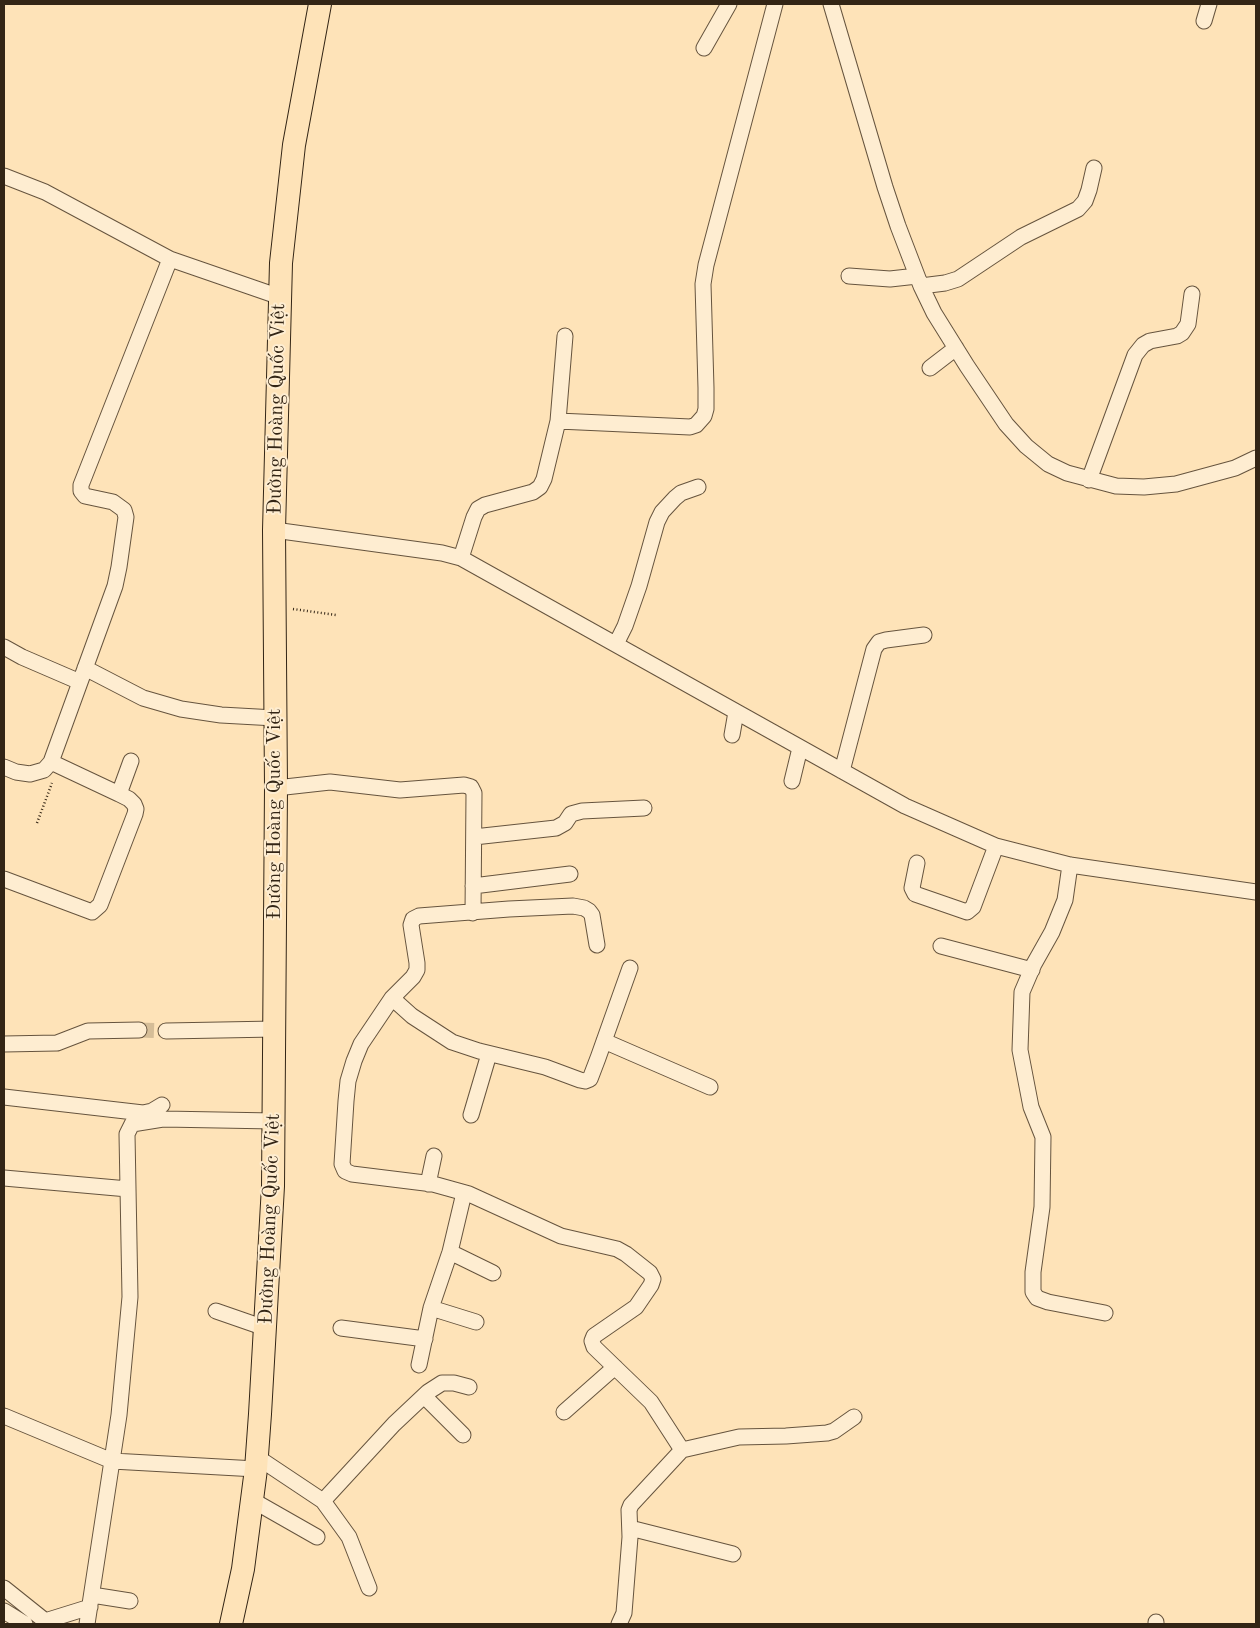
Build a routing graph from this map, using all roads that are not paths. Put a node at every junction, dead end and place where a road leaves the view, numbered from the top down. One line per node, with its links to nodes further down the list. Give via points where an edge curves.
1 (320, 4): 14 (highway, Đường Hoàng Quốc Việt, via 294,145)
2 (729, 4): 7 (street)
3 (775, 4): 18 (street, via 706,264 703,284 704,416 690,427)
4 (831, 4): 12 (street, via 885,188)
5 (1209, 4): 6 (street)
6 (1204, 21)
7 (704, 48)
8 (1094, 168): 12 (street, via 1090,190 1078,209 1021,237 958,279 945,283)
9 (4, 176): 10 (street, via 45,192)
10 (170, 259): 14 (street); 27 (street, via 81,485 84,496 113,502 124,510 126,516 115,586)
11 (848, 276): 12 (street)
12 (919, 281): 16 (street)
13 (1192, 294): 20 (street, via 1188,324 1182,333 1150,341 1135,355)
14 (280, 297): 22 (highway, Đường Hoàng Quốc Việt)
15 (565, 336): 18 (street)
16 (956, 348): 17 (street); 20 (street, via 1006,424 1026,446 1048,464)
17 (930, 368)
18 (558, 421): 23 (street, via 540,487 478,509)
19 (1256, 458): 20 (street, via 1235,468 1176,484 1116,486)
20 (1089, 480)
21 (698, 487): 25 (street, via 682,493 662,512 639,586)
22 (274, 530): 23 (street); 29 (highway, Đường Hoàng Quốc Việt)
23 (461, 558): 25 (street)
24 (924, 635): 35 (street, via 886,640 879,642 874,649)
25 (616, 644): 28 (street)
26 (4, 647): 27 (street, via 22,657)
27 (83, 675): 29 (street, via 181,709); 33 (street)
28 (736, 712): 30 (street); 31 (street)
29 (275, 718): 37 (highway, Đường Hoàng Quốc Việt)
30 (732, 735)
31 (800, 748): 35 (street); 36 (street)
32 (131, 762): 38 (street)
33 (55, 763): 34 (street, via 30,774); 38 (street)
34 (4, 767)
35 (842, 771): 41 (street, via 905,806)
36 (792, 781)
37 (276, 788): 40 (street, via 330,782 400,790 464,785 471,787 474,793); 54 (highway, Đường Hoàng Quốc Việt)
38 (119, 794): 45 (street, via 134,804 135,814 96,910 92,912)
39 (644, 808): 40 (street, via 582,811 571,814 556,828)
40 (474, 837): 46 (street)
41 (996, 846): 42 (street, via 973,907 967,912 915,894 912,888); 43 (street)
42 (917, 862)
43 (1070, 865): 47 (street); 52 (street, via 1065,900)
44 (570, 874): 46 (street)
45 (4, 879)
46 (473, 886): 48 (street)
47 (1256, 892)
48 (474, 913): 49 (street, via 572,906 584,908 592,915); 53 (street, via 413,919 417,970)
49 (597, 945)
50 (941, 946): 52 (street)
51 (630, 968): 57 (street)
52 (1032, 970): 74 (street, via 1022,992 1020,1050 1031,1106 1043,1137 1042,1208 1033,1292 1037,1298 1048,1302)
53 (392, 998): 59 (street, via 412,1016 452,1042); 67 (street, via 361,1044 354,1061 348,1081 342,1164 345,1171 352,1174)
54 (275, 1029): 56 (street); 64 (highway, Đường Hoàng Quốc Việt)
55 (139, 1030): 58 (street, via 88,1031 57,1043)
56 (166, 1031)
57 (604, 1042): 59 (street, via 590,1079 585,1081); 60 (street)
58 (4, 1044)
59 (489, 1054): 63 (street)
60 (710, 1087)
61 (4, 1097): 62 (street, via 143,1113)
62 (162, 1105)
63 (471, 1115)
64 (274, 1121): 68 (street, via 163,1119 132,1124 127,1134); 76 (highway, Đường Hoàng Quốc Việt)
65 (434, 1156): 67 (street)
66 (4, 1178): 68 (street)
67 (428, 1184): 69 (street)
68 (128, 1189): 88 (street, via 130,1297)
69 (464, 1193): 70 (street); 80 (street, via 561,1236 617,1250 650,1273 652,1286 636,1307 594,1336 594,1347)
70 (450, 1252): 71 (street); 72 (street)
71 (494, 1273)
72 (431, 1308): 75 (street); 78 (street)
73 (216, 1311): 76 (street)
74 (1105, 1313)
75 (476, 1322)
76 (265, 1328): 89 (highway, Đường Hoàng Quốc Việt)
77 (341, 1328): 78 (street)
78 (425, 1339): 79 (street)
79 (419, 1365)
80 (615, 1367): 83 (street); 87 (street, via 651,1402)
81 (469, 1387): 82 (street, via 442,1383)
82 (424, 1396): 86 (street); 91 (street)
83 (564, 1412)
84 (4, 1416): 88 (street)
85 (854, 1417): 87 (street, via 827,1433 739,1437)
86 (463, 1435)
87 (682, 1450): 92 (street, via 631,1505 628,1516)
88 (112, 1460): 89 (street); 97 (street)
89 (256, 1463): 90 (highway, Đường Hoàng Quốc Việt); 91 (street)
90 (252, 1500): 93 (street); 104 (highway, Đường Hoàng Quốc Việt, via 243,1569)
91 (324, 1501): 96 (street, via 349,1538)
92 (630, 1528): 94 (street); 101 (street)
93 (317, 1536)
94 (733, 1554)
95 (4, 1588): 100 (street)
96 (369, 1588)
97 (91, 1601): 98 (street); 100 (street); 103 (street)
98 (130, 1601)
99 (4, 1611): 102 (street)
100 (47, 1623)
101 (625, 1623)
102 (24, 1624)
103 (87, 1624)
104 (231, 1624)

